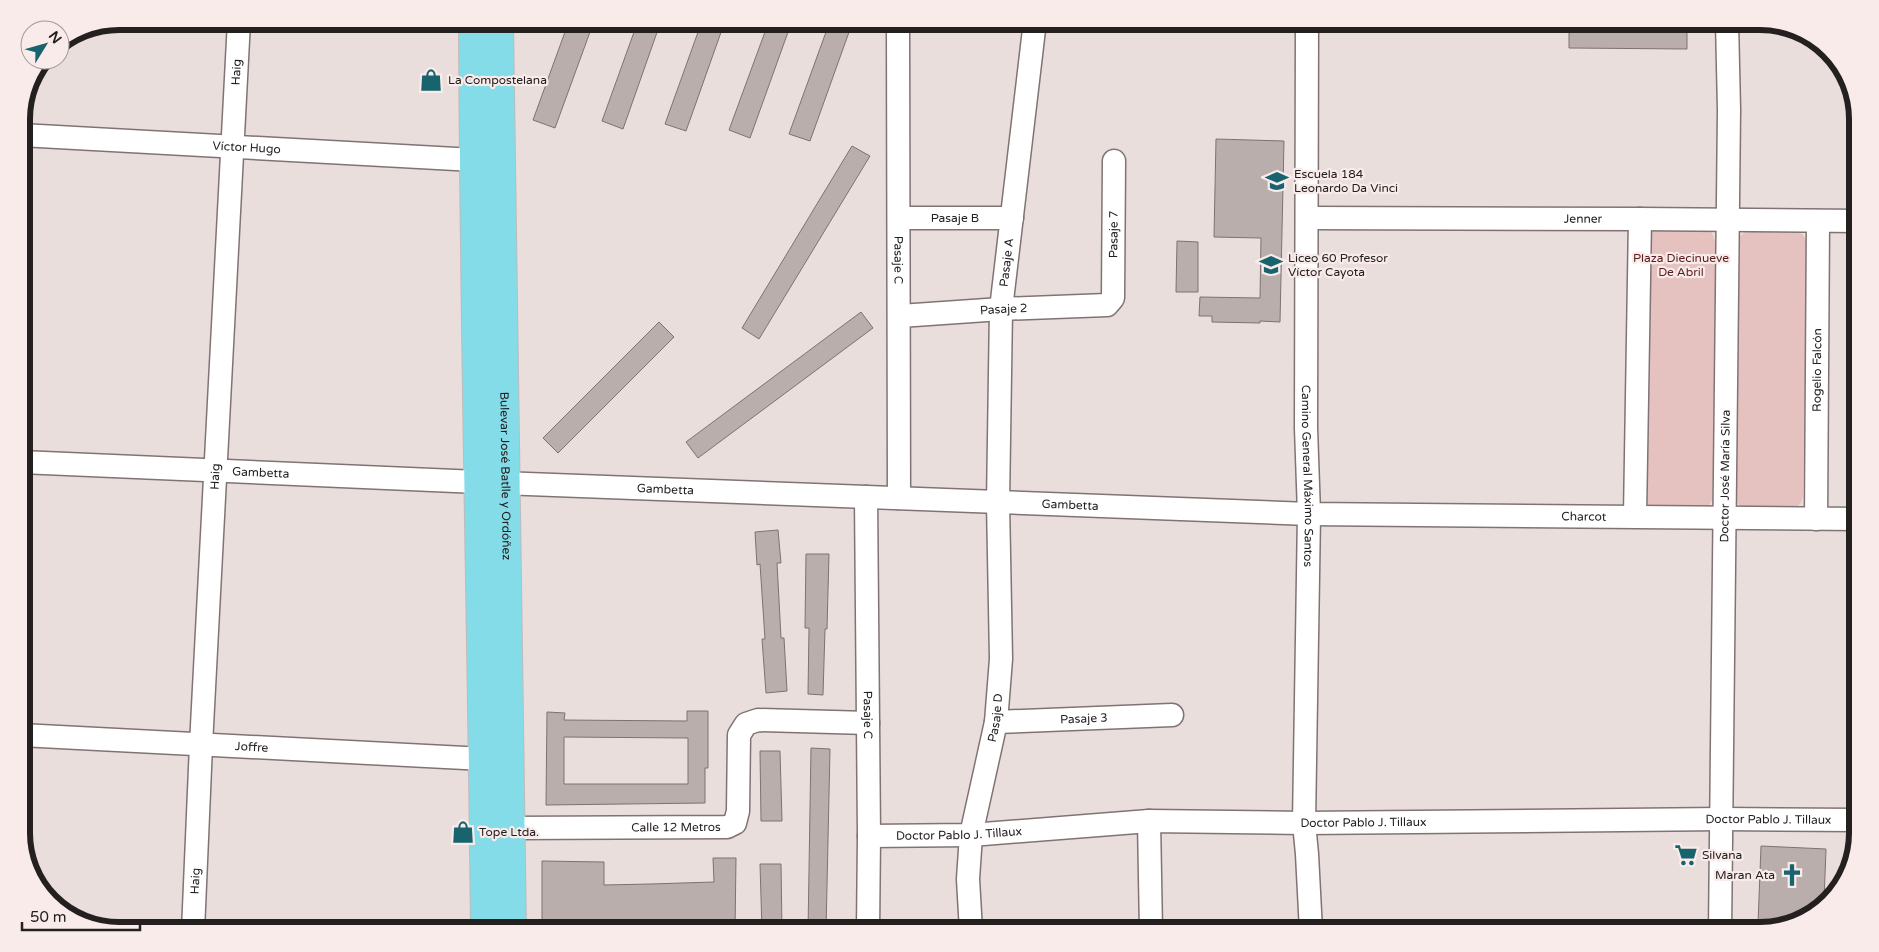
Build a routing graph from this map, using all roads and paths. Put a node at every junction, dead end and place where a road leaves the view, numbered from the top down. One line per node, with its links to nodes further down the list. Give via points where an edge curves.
1 (238, 30): 9 (street, Haig)
2 (473, 30): 10 (main road)
3 (499, 30): 25 (main road, Bulevar José Batlle y Ordóñez)
4 (898, 30): 12 (street, Pasaje C)
5 (1034, 30): 13 (street, Pasaje A)
6 (1307, 30): 14 (street, Camino General Máximo Santos)
7 (1727, 30): 16 (street, Doctor José María Silva)
8 (30, 135): 9 (street, Víctor Hugo)
9 (231, 146): 10 (street, Víctor Hugo); 23 (street, Haig)
10 (474, 160): 24 (main road)
11 (1114, 161): 19 (street, Pasaje 7, via 1113,298)
12 (899, 218): 13 (street, Pasaje B); 21 (street, Pasaje C)
13 (1012, 218): 20 (street, Pasaje A)
14 (1308, 218): 15 (street, Jenner); 29 (street, Camino General Máximo Santos, via 1306,428)
15 (1640, 219): 16 (street, Jenner); 30 (street)
16 (1727, 220): 17 (street, Jenner); 31 (street, Doctor José María Silva)
17 (1818, 221): 18 (street, Jenner); 32 (street, Rogelio Falcón)
18 (1849, 221)
19 (1107, 305): 20 (street, Pasaje 2)
20 (1001, 309): 21 (street, Pasaje 2); 28 (street, Pasaje A)
21 (900, 316): 27 (street, Pasaje C)
22 (30, 462): 23 (street, Gambetta)
23 (216, 471): 24 (street, Gambetta); 38 (street, Haig)
24 (478, 482): 25 (street, Gambetta); 39 (main road)
25 (505, 483): 26 (street, Gambetta); 44 (main road, Bulevar José Batlle y Ordóñez)
26 (866, 497): 27 (street, Gambetta); 36 (street, Pasaje C)
27 (899, 498): 28 (street, Gambetta)
28 (998, 503): 29 (street, Gambetta); 35 (street, Pasaje D, via 1002,635)
29 (1309, 514): 30 (street, Charcot); 43 (street, Camino General Máximo Santos)
30 (1635, 516): 31 (street, Charcot)
31 (1725, 517): 32 (street, Charcot); 40 (street, Doctor José María Silva)
32 (1816, 518): 33 (street, Charcot)
33 (1849, 519)
34 (1172, 715): 35 (street, Pasaje 3)
35 (996, 722): 45 (street, Pasaje D)
36 (868, 723): 44 (street, Calle 12 Metros, via 758,720 746,724 739,736 738,811 735,823 727,827); 46 (street, Pasaje C)
37 (30, 734): 38 (street, Joffre)
38 (201, 745): 39 (street, Joffre); 47 (street, Haig)
39 (484, 759): 48 (main road)
40 (1722, 819): 41 (street, Doctor Pablo J. Tillaux); 43 (street, Doctor Pablo J. Tillaux); 54 (street, Doctor José María Silva)
41 (1849, 820)
42 (1149, 821): 43 (street, Doctor Pablo J. Tillaux); 45 (street, Doctor Pablo J. Tillaux); 52 (street)
43 (1304, 823): 53 (street, Camino General Máximo Santos)
44 (511, 828): 49 (main road, Bulevar José Batlle y Ordóñez)
45 (971, 835): 46 (street, Doctor Pablo J. Tillaux); 51 (street, Pasaje D, via 968,878)
46 (869, 836): 50 (street, Pasaje C)
47 (193, 922)
48 (485, 922)
49 (512, 922)
50 (868, 922)
51 (970, 922)
52 (1151, 922)
53 (1311, 922)
54 (1720, 922)

